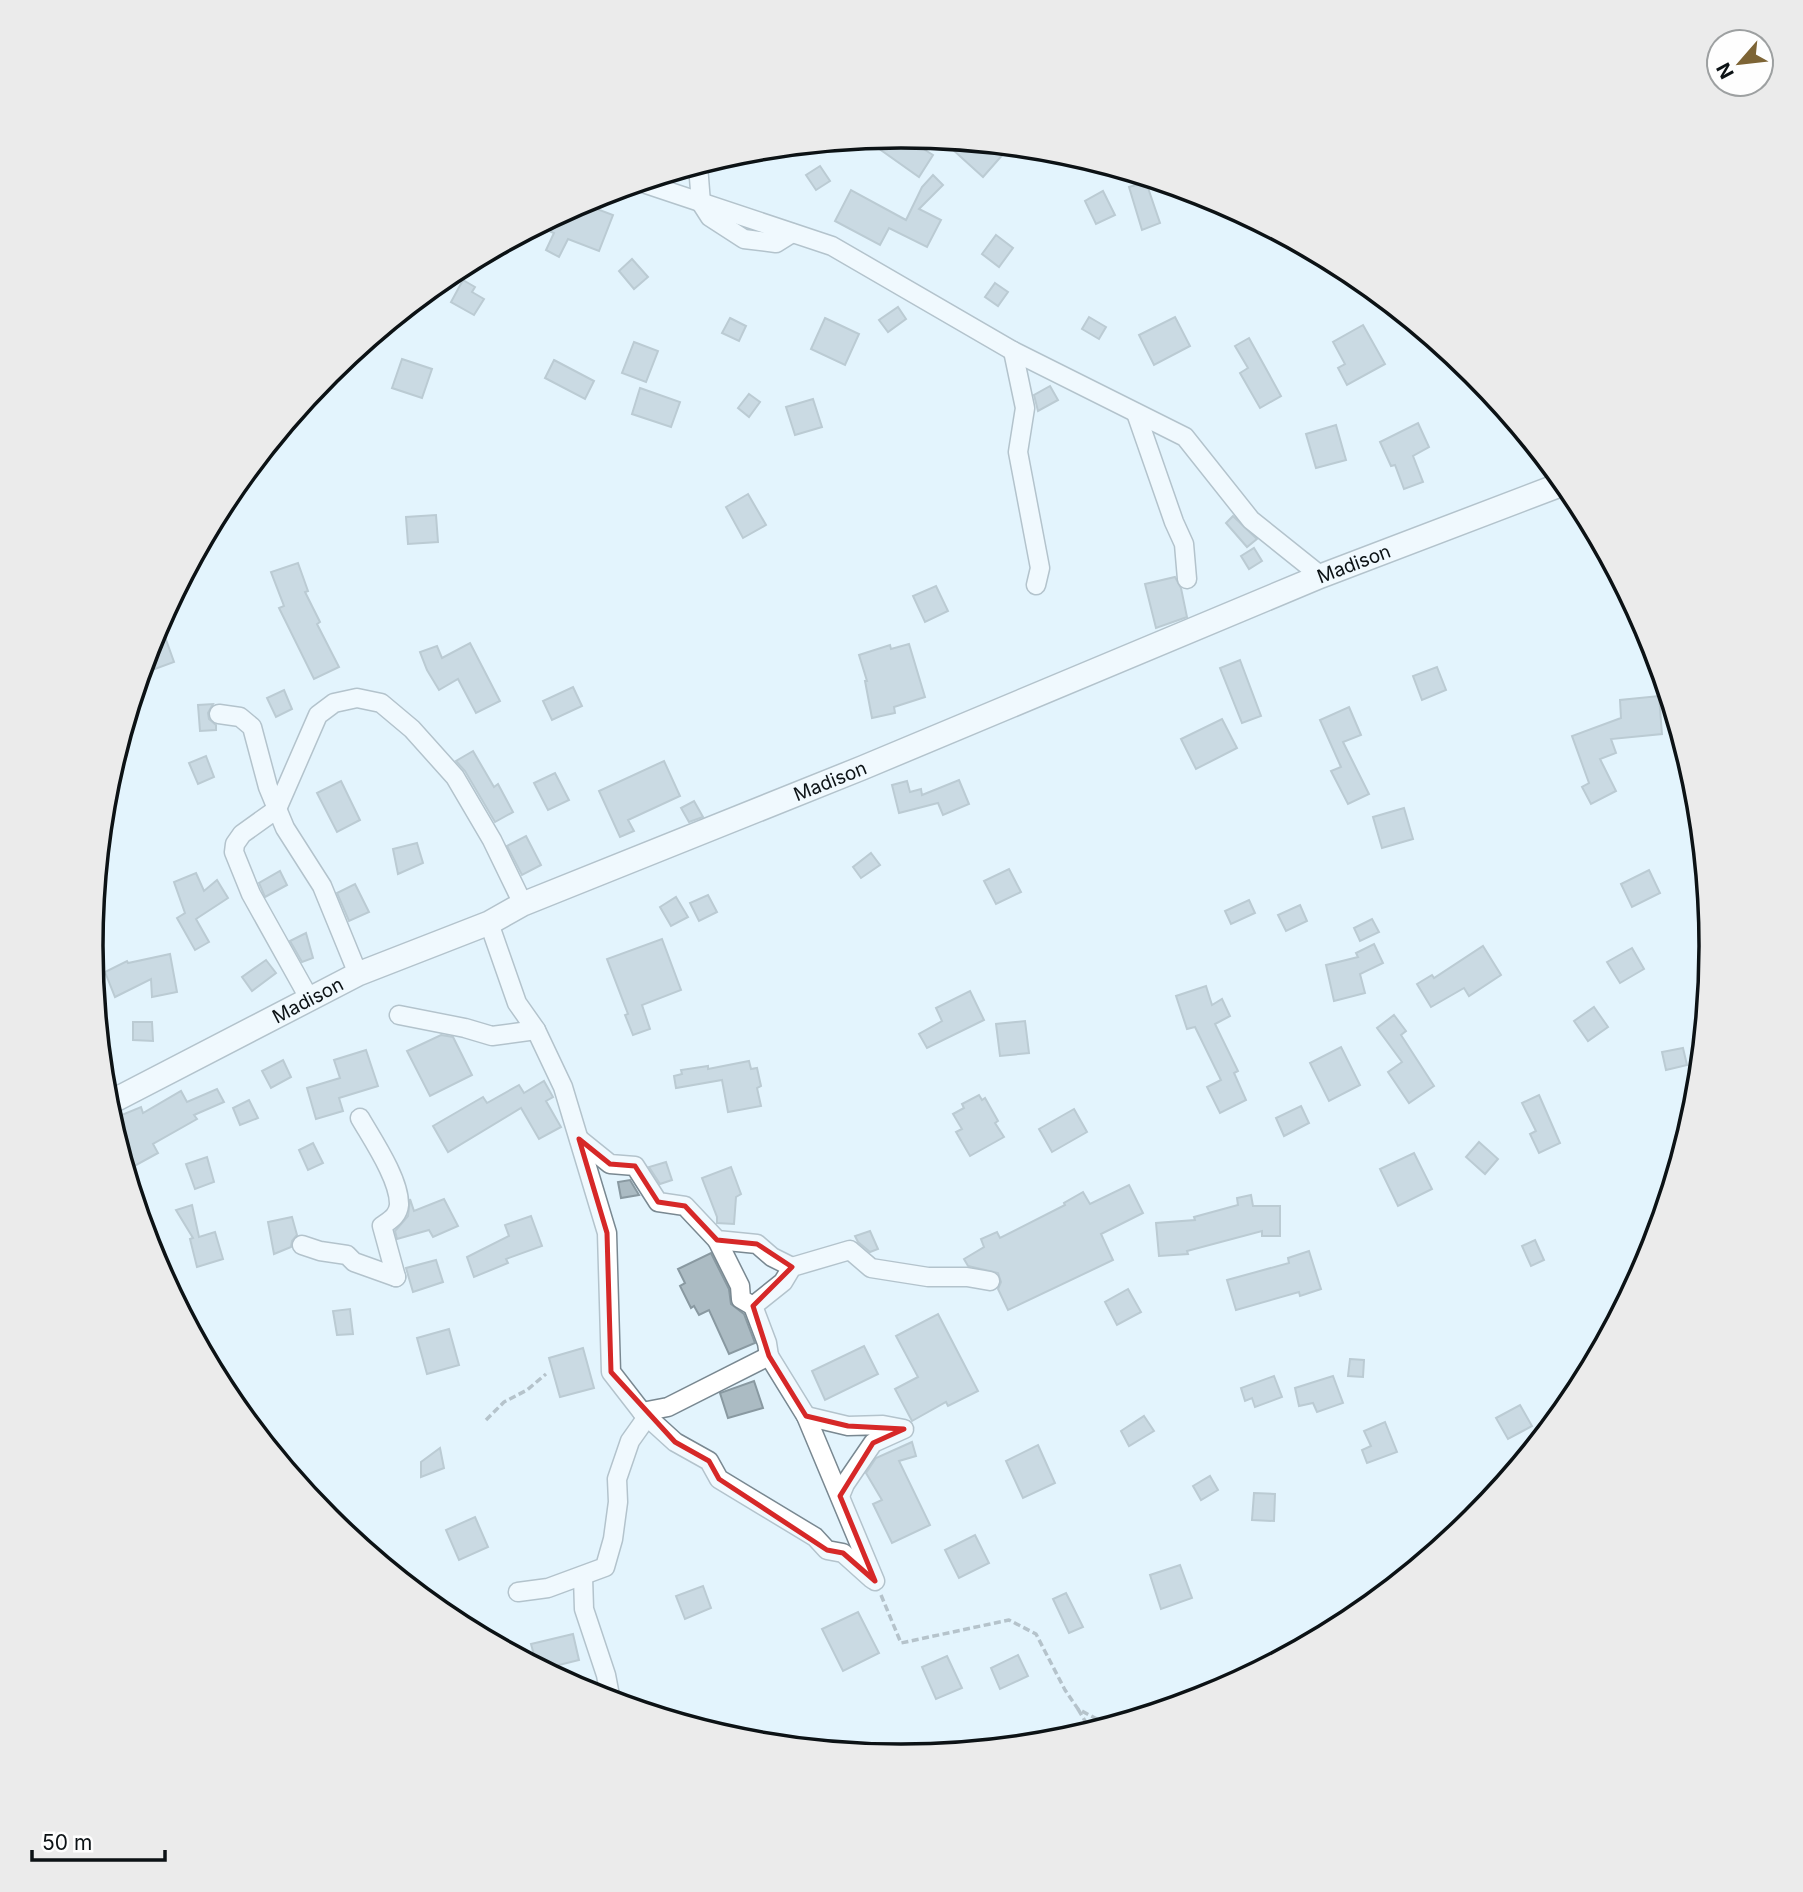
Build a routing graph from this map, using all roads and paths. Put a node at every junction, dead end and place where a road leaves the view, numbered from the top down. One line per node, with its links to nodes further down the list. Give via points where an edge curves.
1 (699, 174): 3 (street)
2 (655, 187): 3 (street)
3 (701, 203): 4 (street, via 832,246)
4 (1013, 351): 5 (street); 9 (street, via 1025,408 1018,452 1040,568)
5 (1136, 413): 7 (street, via 1185,437 1251,520); 8 (street, via 1184,544)
6 (1554, 487): 7 (street, Madison)
7 (1321, 576): 12 (street, Madison)
8 (1187, 579)
9 (1036, 585)
10 (219, 714): 11 (street, via 240,717 252,727)
11 (277, 809): 12 (street, via 318,715 334,703 357,698 381,703 412,729 455,777); 14 (street, via 322,887); 15 (street, via 242,834 234,852 251,894)
12 (523, 904): 13 (street, Madison)
13 (489, 923): 14 (street, Madison); 17 (street, via 517,1003)
14 (358, 974): 15 (street, Madison)
15 (309, 998): 18 (street, Madison)
16 (398, 1015): 17 (street, via 492,1036)
17 (536, 1030): 20 (street, via 563,1087)
18 (118, 1098)
19 (360, 1118): 22 (street, via 395,1186 399,1206 382,1226 396,1278 347,1255)
20 (579, 1139): 21 (street, via 611,1164 635,1166 658,1202 685,1206); 28 (street, via 607,1233 611,1372)
21 (717, 1240): 23 (street, via 757,1244); 25 (street, via 740,1286 741,1299)
22 (302, 1245)
23 (792, 1268): 24 (street, via 850,1250 871,1268); 25 (street, via 783,1282)
24 (990, 1281)
25 (753, 1306): 26 (street)
26 (769, 1356): 28 (street); 29 (street)
27 (546, 1374): 30 (path)
28 (644, 1415): 32 (street, via 617,1479 613,1539 605,1567); 33 (street, via 675,1442 709,1461 719,1479 815,1537 827,1550 843,1553)
29 (806, 1416): 31 (street); 31 (street, via 848,1426 904,1429 873,1443)
30 (486, 1420)
31 (839, 1496): 33 (street)
32 (583, 1577): 34 (street); 35 (street, via 584,1609)
33 (875, 1581): 36 (path, via 901,1643 1009,1620 1036,1634)
34 (518, 1592)
35 (608, 1688)
36 (1078, 1709): 37 (path); 38 (path)
37 (1098, 1719)
38 (1086, 1722)

